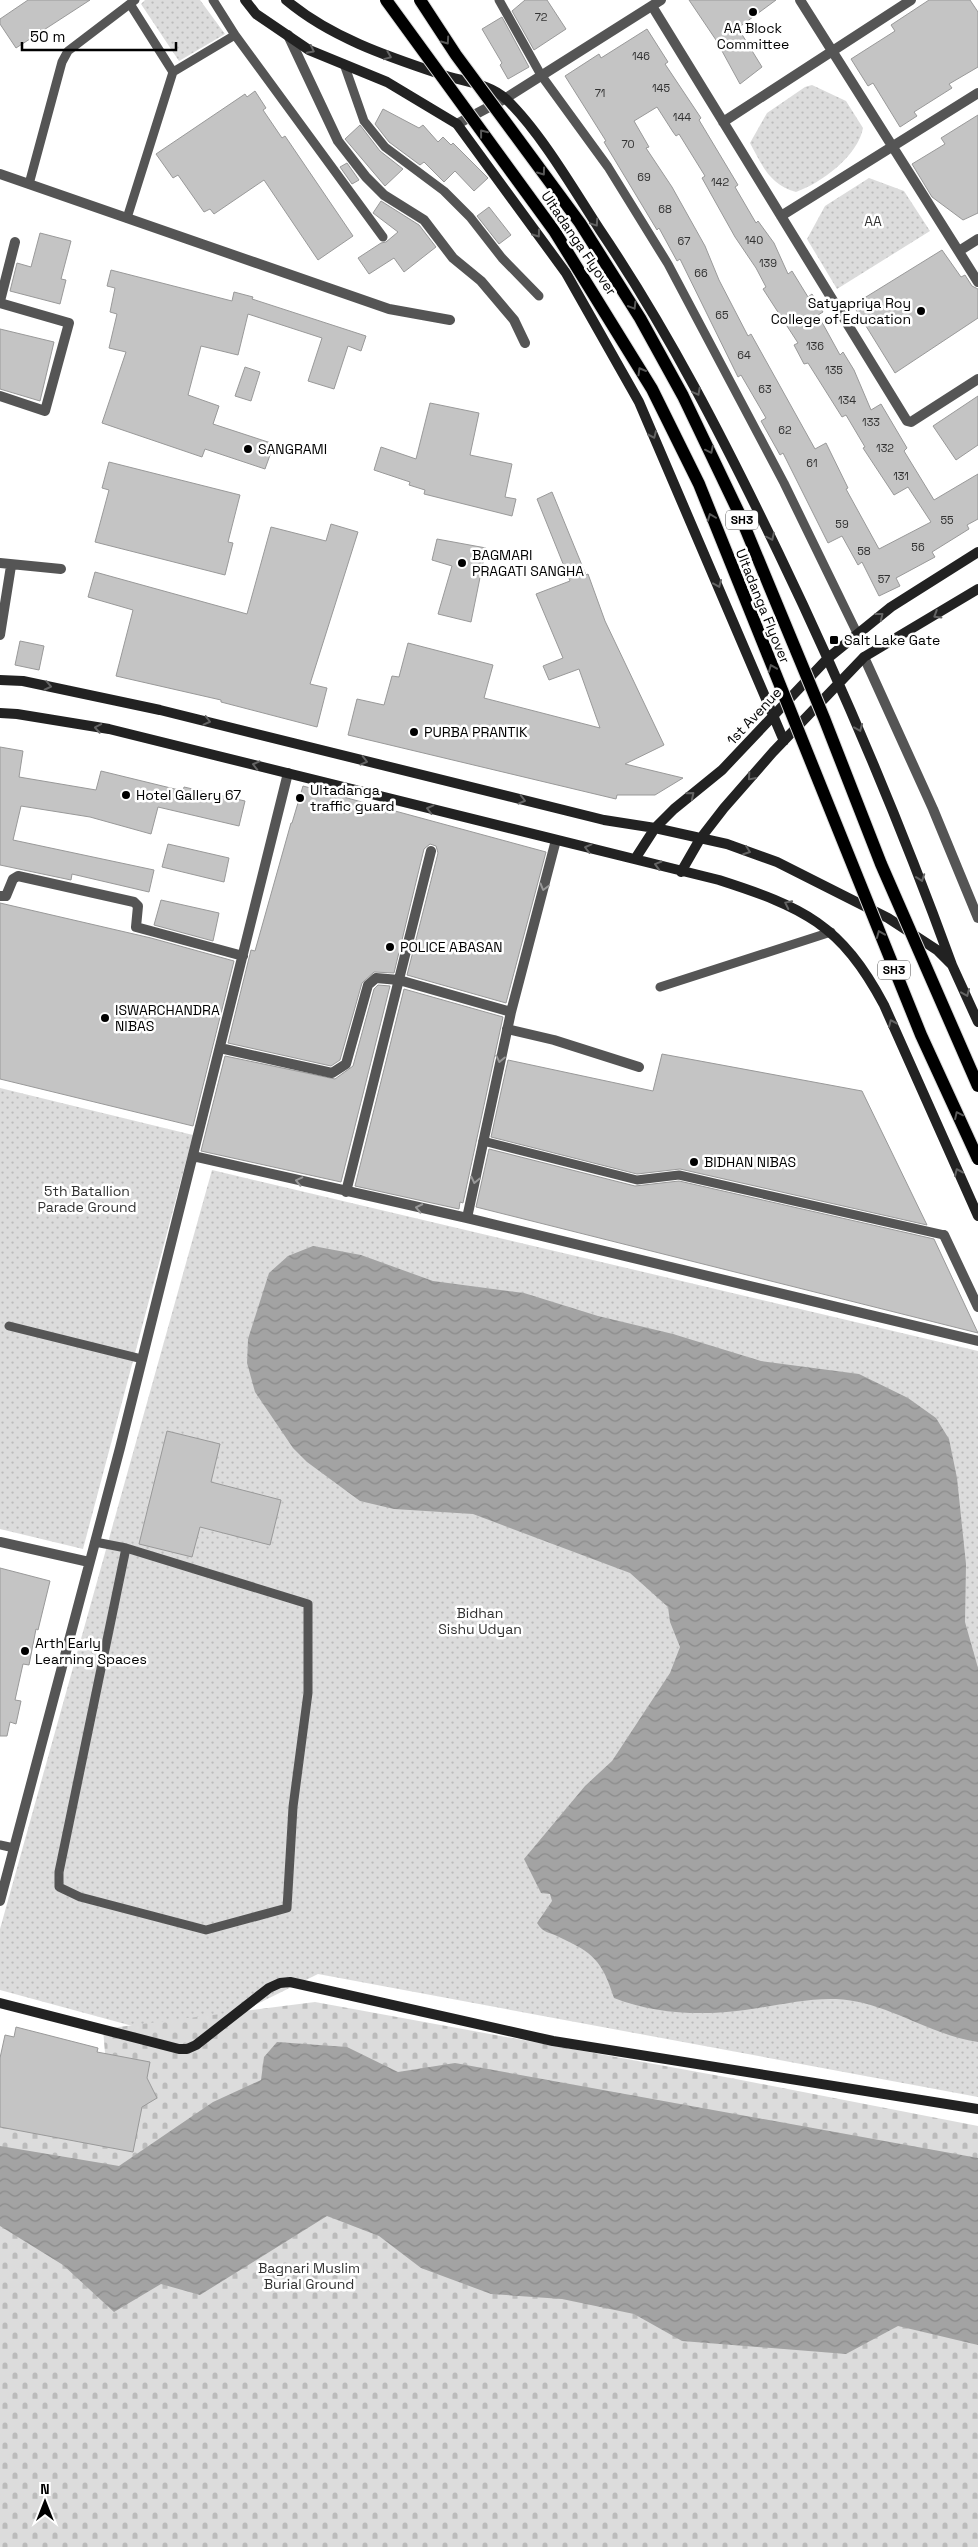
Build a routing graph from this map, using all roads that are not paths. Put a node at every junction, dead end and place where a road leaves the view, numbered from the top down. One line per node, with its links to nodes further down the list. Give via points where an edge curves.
1 (213, 0): 11 (lane)
2 (245, 0): 12 (main road, via 256,14)
3 (286, 0): 18 (main road, one-way to 18, via 344,37 419,67 490,88)
4 (386, 0): 73 (main road, Ultadanga Flyover / SH3, one-way to 4, bridge, via 921,1035 698,484 656,397 555,232)
5 (420, 0): 70 (main road, Ultadanga Flyover / SH3, one-way to 70, bridge, via 456,56 580,223 640,318 683,396 743,522 885,873)
6 (499, 0): 16 (lane)
7 (800, 0): 13 (street)
8 (911, 0): 13 (street)
9 (133, 2): 15 (lane); 23 (lane, via 68,51 62,62)
10 (656, 3): 16 (street); 19 (street)
11 (235, 35): 15 (lane); 26 (lane)
12 (288, 35): 14 (main road, one-way to 14, via 309,50); 34 (street, via 338,141 384,195 424,220 453,258 481,282 514,320)
13 (831, 51): 19 (street); 21 (street)
14 (344, 64): 20 (main road, via 388,82); 31 (lane, via 364,121 385,147 444,191)
15 (174, 72): 25 (lane)
16 (541, 75): 18 (street); 42 (lane, via 608,167 668,264 784,483)
17 (978, 93): 21 (street)
18 (506, 98): 20 (street); 45 (main road, one-way to 45, via 524,118 622,262 680,360 737,466)
19 (723, 122): 24 (street)
20 (457, 124): 49 (main road, one-way to 49, via 566,273 639,402)
21 (892, 147): 24 (street); 29 (street)
22 (0, 174): 23 (street)
23 (29, 184): 25 (street)
24 (781, 216): 35 (street, via 908,421)
25 (127, 218): 33 (street, via 389,309)
26 (383, 237)
27 (978, 239): 29 (street)
28 (15, 242): 32 (street)
29 (959, 251): 30 (street)
30 (978, 282)
31 (539, 296)
32 (0, 302): 36 (street, via 69,322 45,411)
33 (450, 320)
34 (524, 343)
35 (978, 379)
36 (0, 396)
37 (978, 552): 42 (main road, 1st Avenue, one-way to 37, via 891,607)
38 (0, 564): 39 (street)
39 (11, 566): 40 (street); 43 (street)
40 (61, 569)
41 (978, 589): 44 (main road, one-way to 44)
42 (857, 634): 45 (main road, 1st Avenue)
43 (0, 635)
44 (864, 657): 47 (main road); 59 (street)
45 (828, 658): 47 (main road); 49 (main road, 1st Avenue)
46 (0, 680): 52 (main road, one-way to 52, via 23,681 160,710 594,818)
47 (840, 683): 50 (main road); 62 (main road, one-way to 62, via 917,868)
48 (0, 713): 51 (main road, one-way to 48, via 108,730)
49 (773, 716): 50 (main road); 52 (main road, 1st Avenue, one-way to 49, via 722,770)
50 (784, 741): 54 (main road, one-way to 54)
51 (288, 773): 53 (main road, one-way to 51); 61 (street)
52 (655, 828): 54 (main road); 56 (main road, 1st Avenue)
53 (556, 840): 56 (main road, one-way to 53); 65 (street, one-way to 65)
54 (700, 840): 57 (main road); 62 (main road, one-way to 62, via 727,844 777,862 831,888 888,918 937,950)
55 (431, 851): 63 (street)
56 (636, 859): 57 (main road, one-way to 56)
57 (681, 872): 60 (main road, one-way to 57, via 808,914 773,897)
58 (0, 896): 61 (street, via 6,896 13,879 18,876 134,902 138,906 136,927)
59 (978, 918)
60 (831, 932): 64 (lane); 75 (main road, one-way to 60, via 884,1005 868,975)
61 (243, 956): 68 (street)
62 (952, 965): 66 (main road, one-way to 66)
63 (399, 980): 65 (street); 68 (street, via 376,978 368,985 346,1064 332,1073); 74 (street)
64 (660, 987)
65 (511, 1012): 67 (street)
66 (978, 1022)
67 (507, 1028): 69 (street); 71 (street, one-way to 71)
68 (220, 1048): 72 (street)
69 (639, 1066)
70 (978, 1086)
71 (483, 1141): 76 (street, one-way to 76); 77 (lane, via 637,1180 679,1175)
72 (193, 1156): 74 (street, one-way to 72); 81 (street)
73 (978, 1159)
74 (346, 1192): 76 (street, one-way to 74)
75 (978, 1216)
76 (466, 1218): 80 (street)
77 (944, 1235): 78 (street)
78 (978, 1307)
79 (9, 1326): 81 (lane)
80 (978, 1341)
81 (142, 1359): 83 (street)
82 (0, 1542): 85 (street)
83 (95, 1542): 84 (lane); 85 (street)
84 (126, 1548): 84 (lane, via 308,1604 308,1693 293,1807 287,1908 206,1930 80,1897 59,1887 59,1872)
85 (89, 1562): 87 (street)
86 (0, 1845): 87 (lane)
87 (14, 1848): 88 (street)
88 (0, 1901)
89 (0, 2003): 90 (main road, via 187,2049 269,1988 290,1982 553,2041)
90 (978, 2109)

